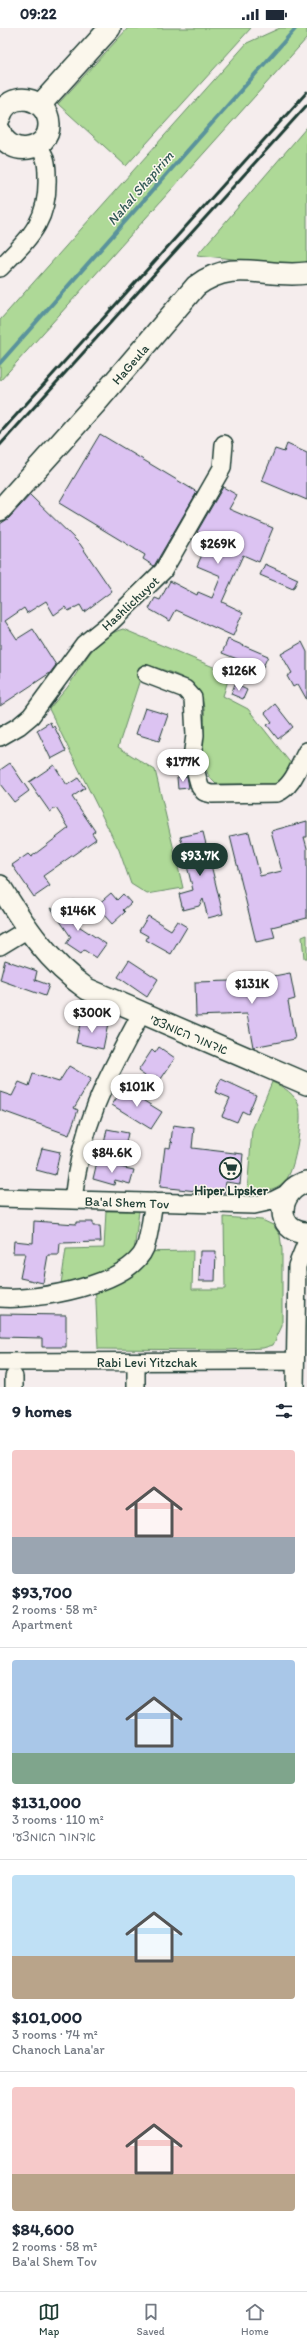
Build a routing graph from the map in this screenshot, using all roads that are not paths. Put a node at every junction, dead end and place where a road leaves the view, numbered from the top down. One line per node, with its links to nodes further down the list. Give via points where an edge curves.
1 (110, 28): 2 (main road)
2 (40, 105): 3 (main road, via 28,99 15,100 4,108); 5 (main road, via 45,111 49,126 47,134)
3 (0, 117)
4 (2, 138): 5 (main road, via 19,149)
5 (37, 146): 6 (street, via 42,151 47,167 44,212 34,232)
6 (0, 268)
7 (307, 273): 8 (main road, HaGeula)
8 (285, 274): 9 (main road, HaGeula); 11 (main road, HaGeula, via 246,270 221,272 206,278 196,286)
9 (307, 283)
10 (224, 444): 13 (street, Hashlichuyot, via 222,468 164,571 84,644 31,716)
11 (0, 510)
12 (146, 674): 14 (street, via 185,689 193,698 192,758 200,787 204,792 212,794 283,791)
13 (0, 737)
14 (307, 751)
15 (0, 886): 16 (main road, אדמור האמצעי)
16 (28, 929): 17 (street); 18 (main road, אדמור האמצעי, via 52,960 75,980 99,996)
17 (0, 946)
18 (141, 1014): 19 (main road, אדמור האמצעי); 23 (street, via 108,1075 89,1119 78,1167)
19 (307, 1084)
20 (307, 1166): 21 (main road)
21 (297, 1187): 25 (street, Ba'al Shem Tov, via 272,1201); 26 (main road, via 283,1205)
22 (0, 1198): 23 (street, Ba'al Shem Tov)
23 (74, 1200): 24 (street, Ba'al Shem Tov)
24 (154, 1202): 25 (street, Ba'al Shem Tov); 30 (street, via 145,1247 128,1268 103,1282 29,1297)
25 (254, 1205): 26 (street, Ba'al Shem Tov)
26 (286, 1221): 27 (main road, via 299,1232); 29 (street, via 293,1240)
27 (307, 1233)
28 (307, 1241): 29 (street)
29 (297, 1266): 31 (street)
30 (0, 1298)
31 (301, 1324): 32 (street)
32 (295, 1361): 34 (street, Rabi Levi Yitzchak); 36 (street)
33 (0, 1362): 34 (street, Rabi Levi Yitzchak)
34 (136, 1362): 35 (street)
35 (136, 1387)
36 (295, 1387)

